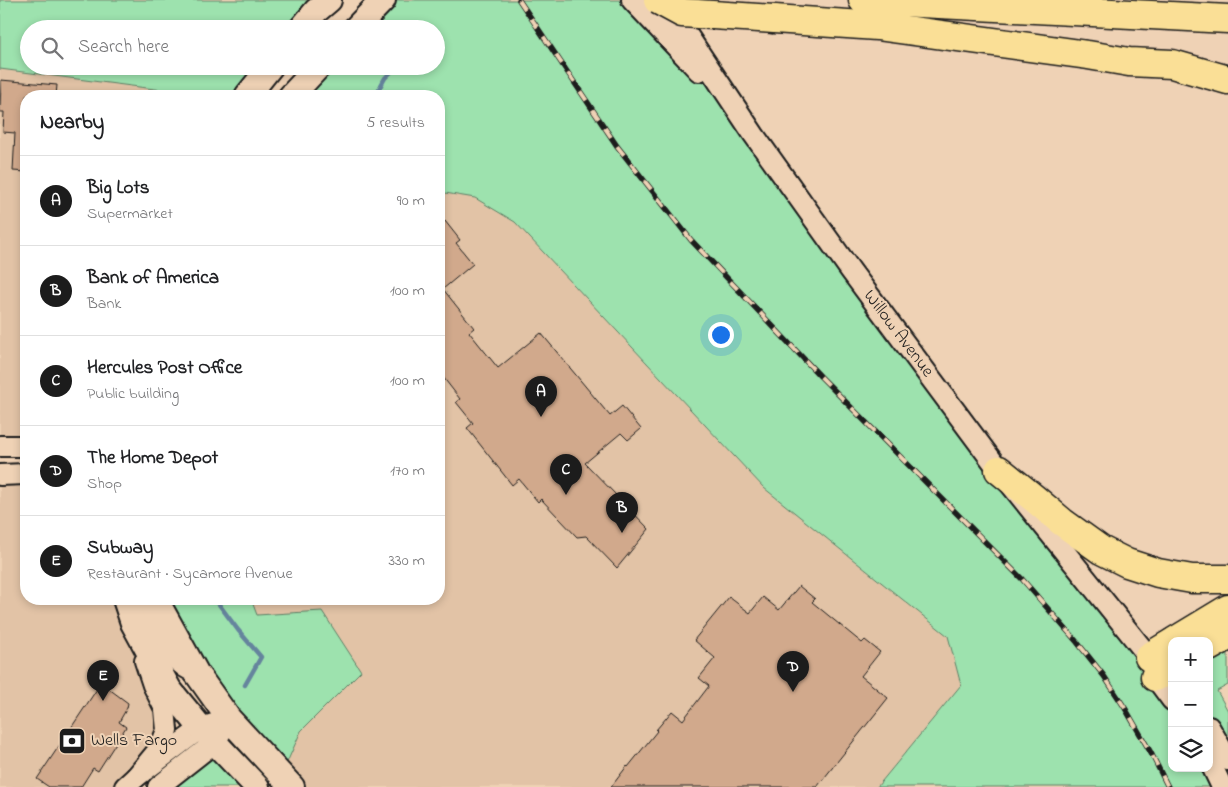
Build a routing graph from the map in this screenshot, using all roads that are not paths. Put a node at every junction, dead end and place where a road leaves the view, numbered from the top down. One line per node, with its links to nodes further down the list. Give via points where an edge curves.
1 (328, 0): 8 (main road)
2 (383, 0): 9 (main road)
3 (632, 0): 17 (street)
4 (658, 0): 10 (highway, bridge, via 682,13 891,27)
5 (662, 0): 17 (street, Willow Avenue)
6 (863, 0): 7 (highway)
7 (1228, 19)
8 (308, 20)
9 (364, 20)
10 (1128, 62): 13 (highway, via 1172,64); 16 (highway)
11 (264, 75): 14 (main road)
12 (311, 75): 15 (main road)
13 (1228, 80)
14 (252, 90)
15 (297, 90)
16 (1228, 91)
17 (754, 134): 20 (street, Willow Avenue)
18 (0, 446): 19 (street)
19 (20, 446)
20 (999, 470): 23 (highway, via 1062,522 1101,550 1127,563 1192,579); 32 (street, Willow Avenue)
21 (20, 474): 22 (street)
22 (0, 475)
23 (1228, 579)
24 (127, 605): 28 (main road)
25 (145, 605): 33 (street, via 173,657)
26 (160, 605): 33 (main road)
27 (1228, 609): 30 (highway)
28 (133, 623): 37 (main road, via 169,688); 40 (street, via 153,685 165,709 167,730 160,748)
29 (1228, 636): 31 (highway)
30 (1182, 637)
31 (1213, 645)
32 (1165, 664): 34 (street, Willow Avenue)
33 (197, 674): 35 (main road)
34 (1168, 682)
35 (229, 719): 37 (street); 43 (main road)
36 (1210, 727): 38 (street)
37 (207, 735): 40 (street); 41 (street); 42 (main road)
38 (1228, 760)
39 (1213, 768): 44 (street)
40 (131, 782)
41 (158, 787)
42 (257, 787)
43 (292, 787)
44 (1222, 787)

